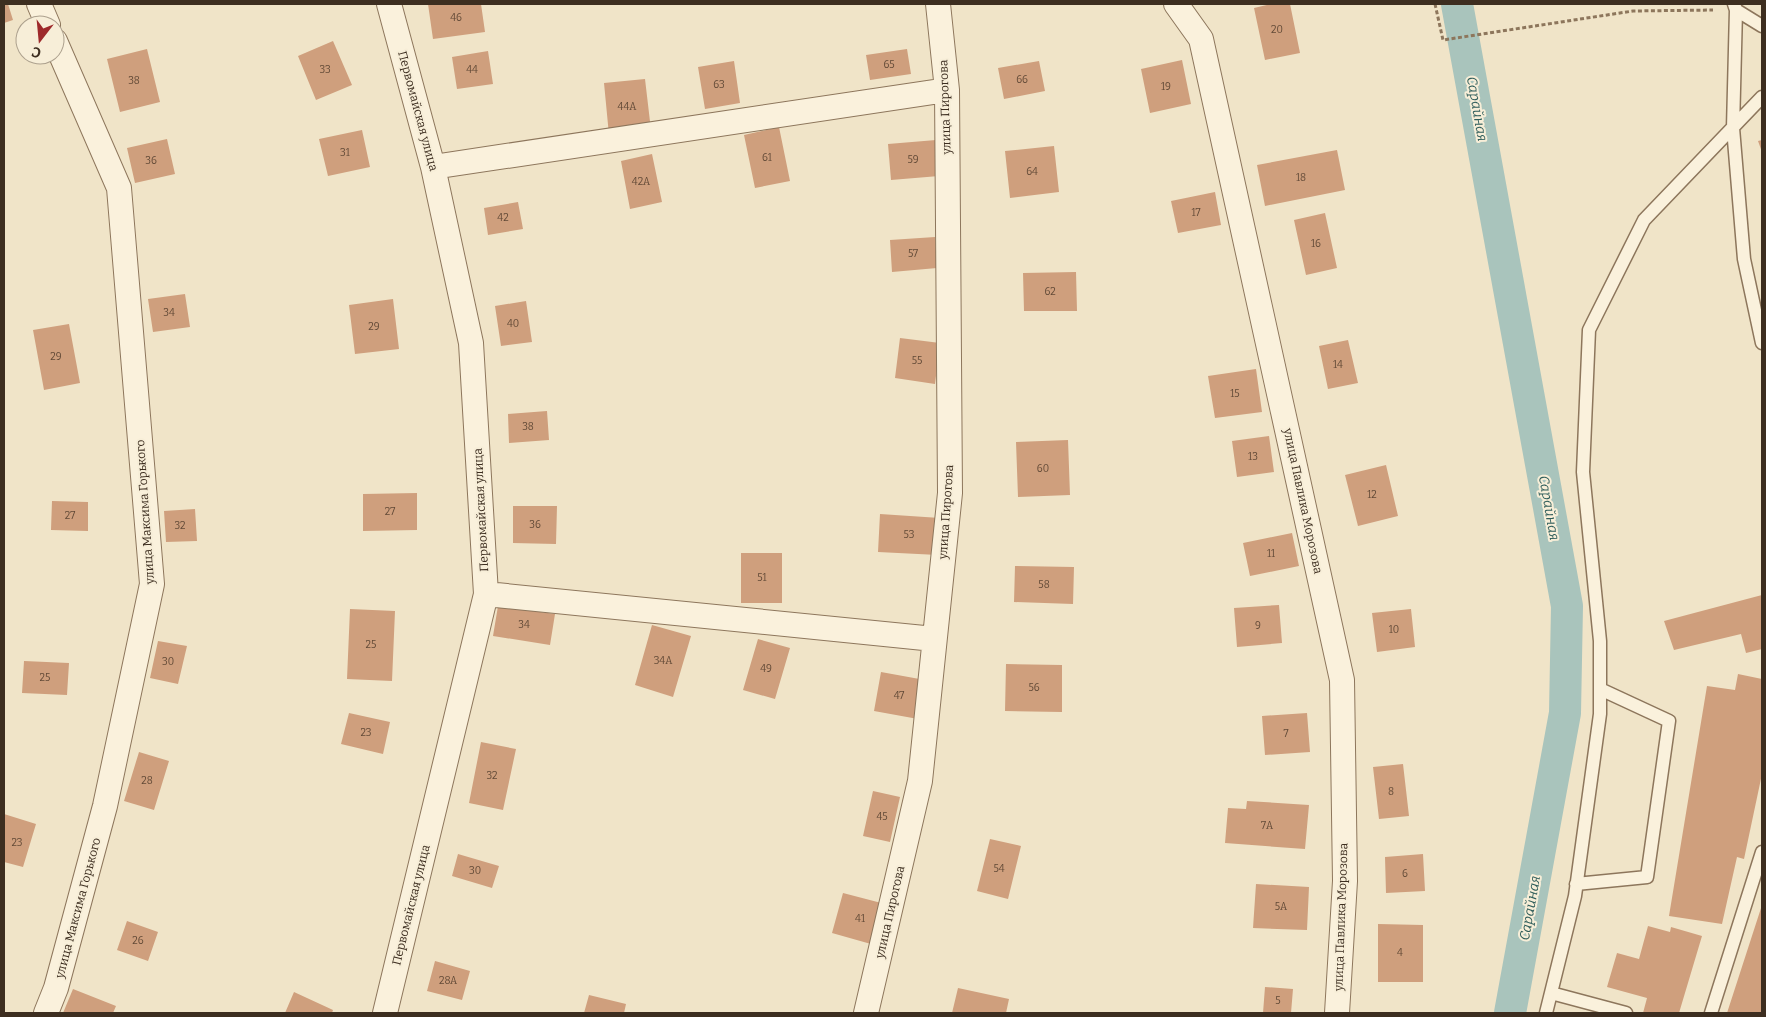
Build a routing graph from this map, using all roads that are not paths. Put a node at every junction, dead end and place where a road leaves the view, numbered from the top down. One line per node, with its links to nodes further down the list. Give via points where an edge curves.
1 (390, 4): 10 (street, Первомайская улица)
2 (938, 4): 7 (street, улица Пирогова)
3 (1176, 4): 21 (street, улица Павлика Морозова, via 1201,39 1342,680 1345,881)
4 (1735, 7): 5 (lane); 9 (lane)
5 (1762, 26)
6 (65, 64): 18 (street, улица Максима Горького, via 119,188 152,584 105,806 56,988)
7 (947, 90): 10 (street); 13 (street, улица Пирогова, via 950,493)
8 (1762, 97): 9 (lane)
9 (1733, 128): 11 (lane, via 1744,259); 14 (lane, via 1644,220 1589,330 1583,472 1600,641)
10 (433, 167): 12 (street, Первомайская улица, via 471,343)
11 (1762, 343)
12 (486, 594): 13 (street); 19 (street, Первомайская улица)
13 (934, 639): 20 (street, улица Пирогова, via 920,781)
14 (1600, 689): 16 (lane, via 1600,714); 16 (lane, via 1669,722 1647,877)
15 (1762, 852): 24 (lane)
16 (1576, 884): 17 (lane)
17 (1551, 993): 22 (lane); 23 (lane)
18 (46, 1013)
19 (385, 1013)
20 (866, 1013)
21 (1336, 1013)
22 (1546, 1013)
23 (1626, 1013)
24 (1711, 1013)

